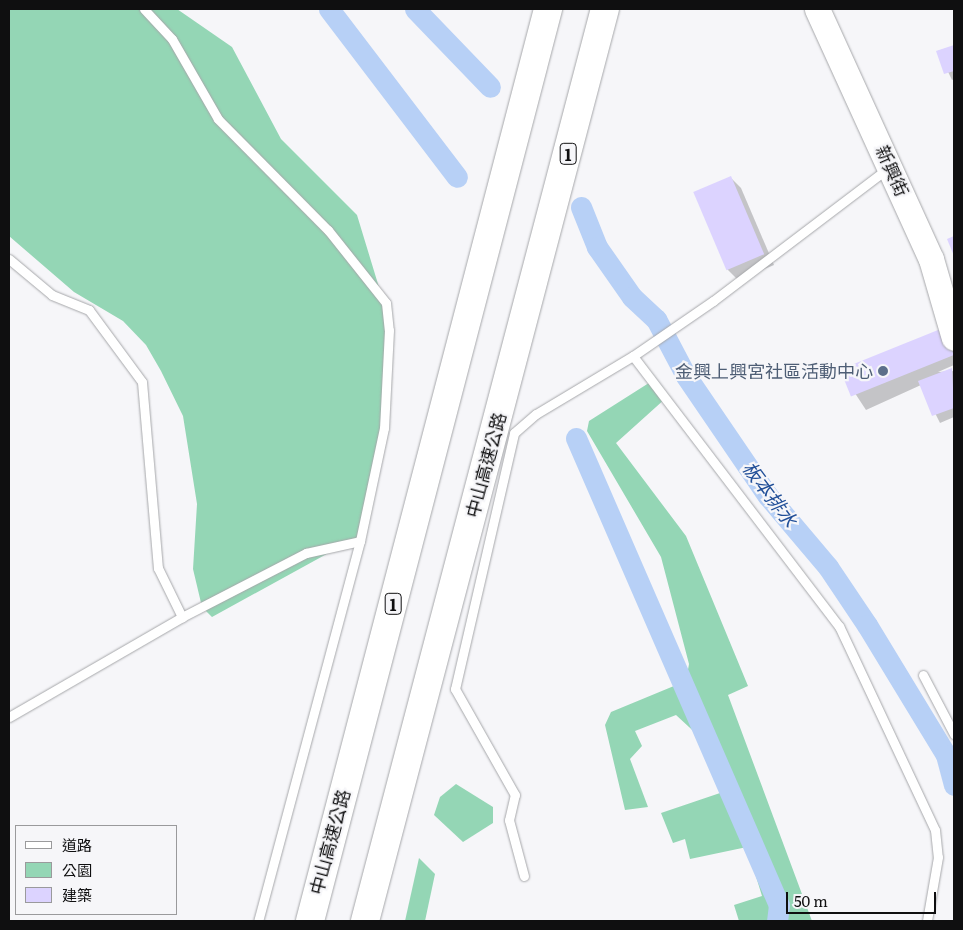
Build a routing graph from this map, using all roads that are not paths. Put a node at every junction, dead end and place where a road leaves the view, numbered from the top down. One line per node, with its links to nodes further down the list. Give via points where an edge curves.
1 (144, 9): 9 (lane, via 172,39 218,119 328,230 386,303 389,330 384,428)
2 (548, 9): 16 (highway, 中山高速公路 / 1)
3 (606, 9): 17 (highway, 中山高速公路 / 1)
4 (817, 9): 5 (street, 新興街)
5 (890, 167): 7 (street, 新興街, via 931,259); 8 (lane)
6 (9, 259): 10 (lane, via 52,295 89,310 142,382 158,568)
7 (954, 338)
8 (633, 356): 14 (lane, via 536,414 514,433 455,689 515,795 510,820); 18 (lane, via 839,626 935,830 938,857)
9 (360, 541): 10 (lane, via 306,553); 15 (lane)
10 (182, 617): 12 (lane)
11 (923, 675): 13 (lane)
12 (9, 717)
13 (954, 734)
14 (524, 876)
15 (258, 921)
16 (310, 921)
17 (365, 921)
18 (927, 921)

